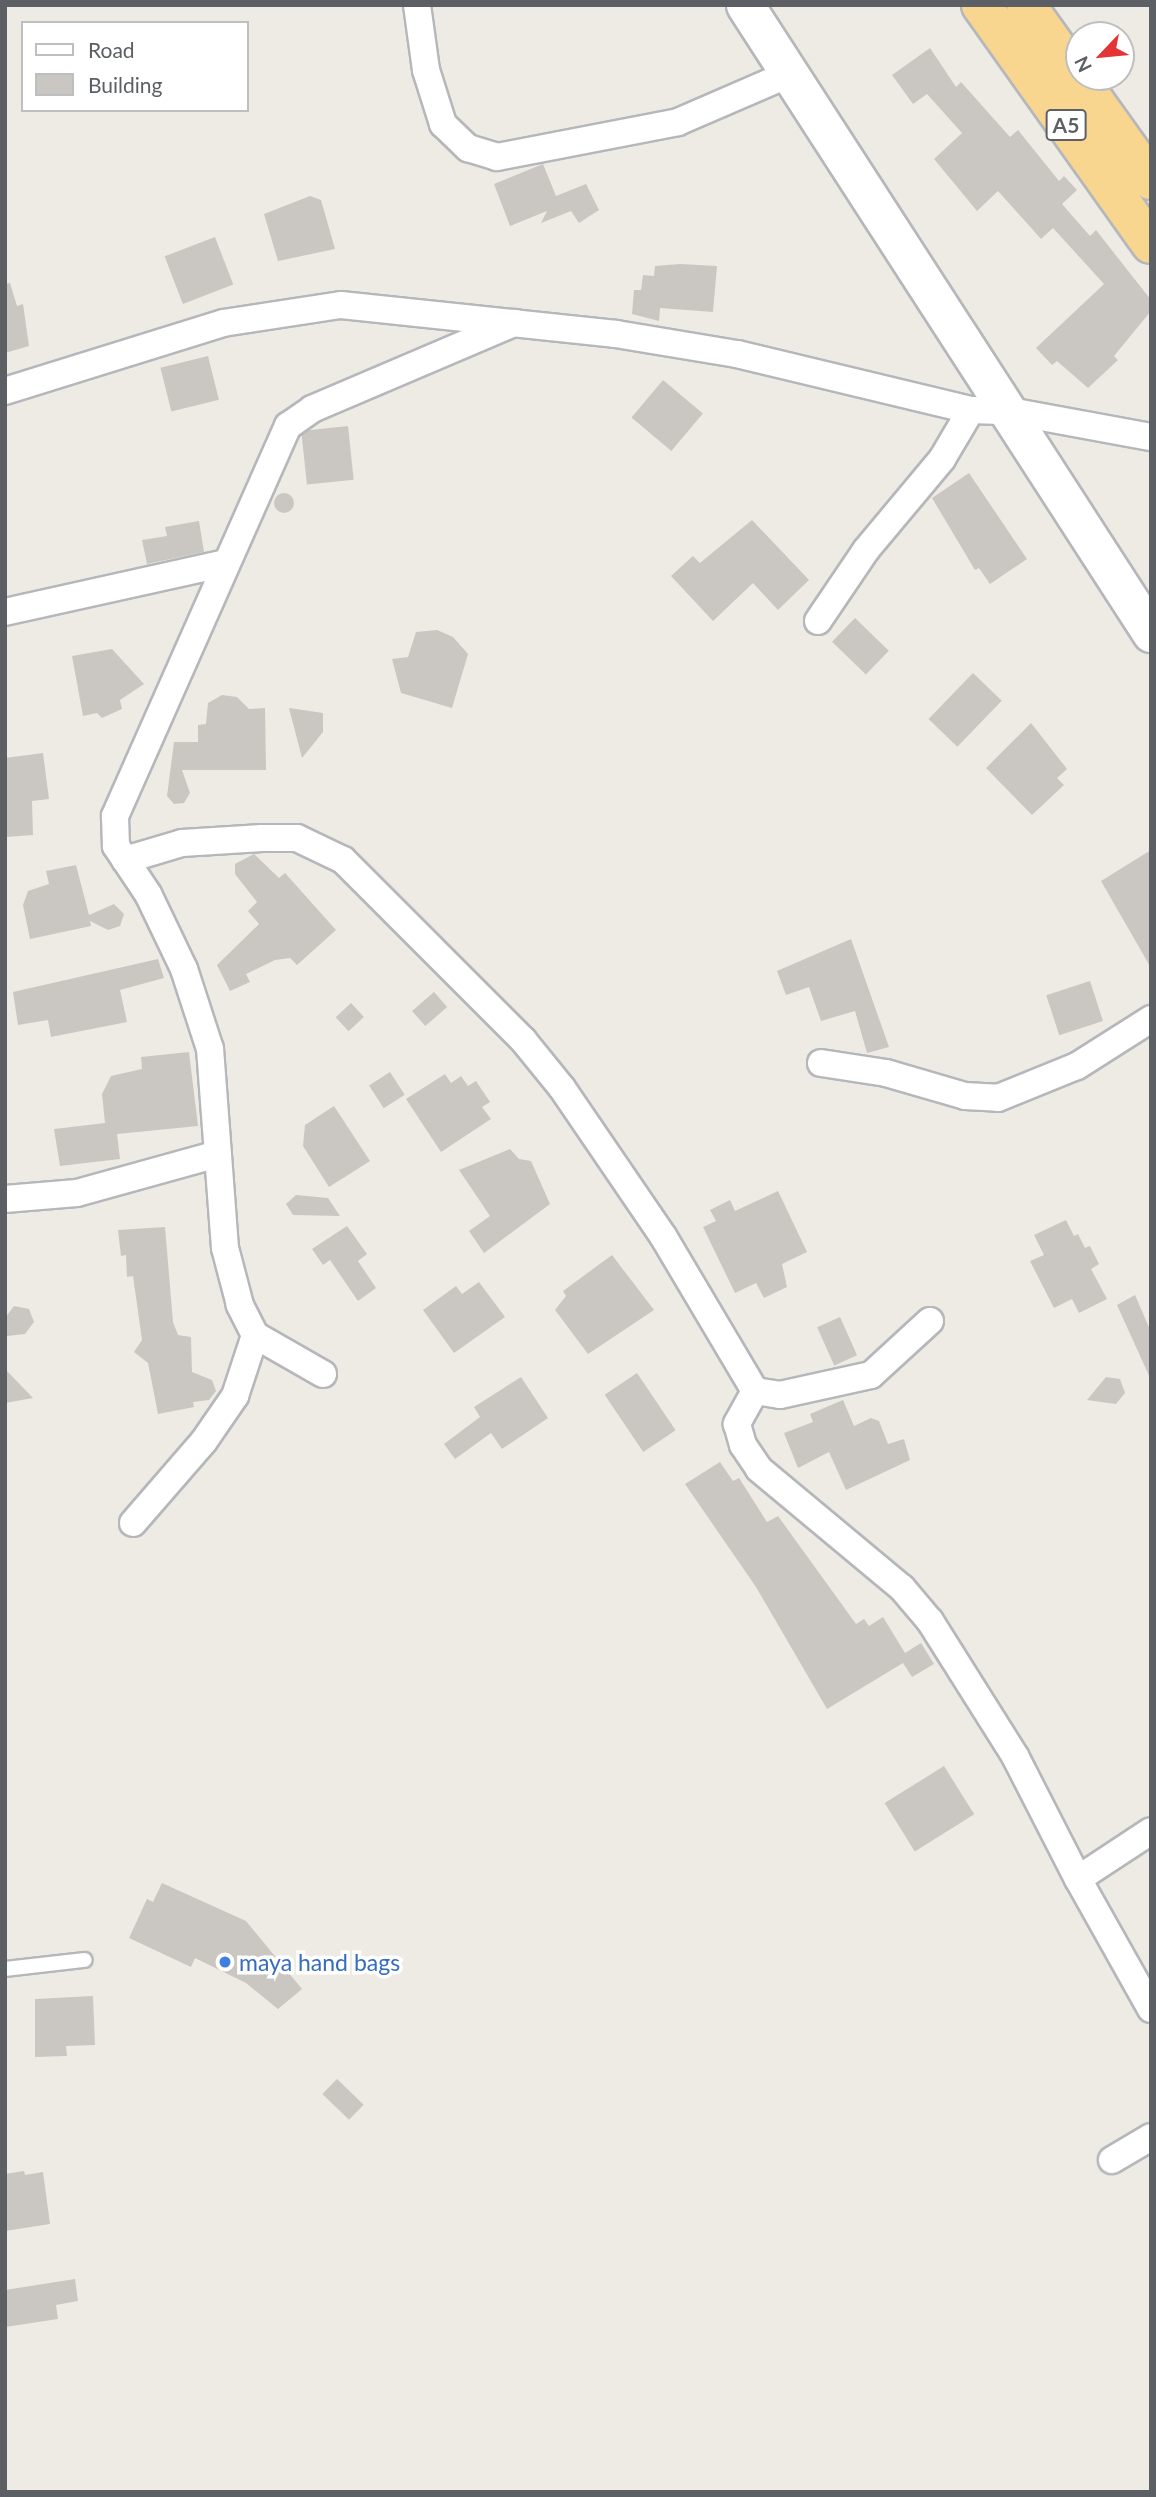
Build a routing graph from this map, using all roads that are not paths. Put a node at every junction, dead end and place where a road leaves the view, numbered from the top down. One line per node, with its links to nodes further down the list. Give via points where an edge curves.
1 (417, 5): 5 (street, via 426,70 443,124 468,148 497,157 678,122)
2 (744, 5): 5 (street)
3 (981, 5): 7 (highway, A5)
4 (1026, 5): 6 (highway, A5)
5 (789, 74): 11 (street)
6 (1151, 180)
7 (1151, 244)
8 (514, 323): 9 (street, via 341,306 266,314); 10 (street, via 737,354); 13 (street, via 312,409 288,426)
9 (5, 391)
10 (971, 410): 11 (street); 15 (street, via 942,459 866,550)
11 (1009, 411): 12 (street); 16 (street)
12 (1151, 437)
13 (226, 563): 14 (street); 17 (street, via 115,816 113,836)
14 (5, 612)
15 (818, 621)
16 (1151, 633)
17 (125, 860): 20 (street, via 184,969 210,1049); 25 (street, via 182,843 262,838 297,838 343,860 523,1040 562,1088 663,1236)
18 (1151, 1019): 19 (street, via 1077,1066 998,1098 965,1096 886,1073)
19 (821, 1063)
20 (218, 1154): 21 (street, via 78,1193); 23 (street, via 225,1248)
21 (5, 1199)
22 (930, 1321): 25 (street, via 872,1375 780,1395)
23 (254, 1335): 24 (street); 26 (street, via 235,1396 204,1441)
24 (323, 1374)
25 (755, 1391): 28 (street, via 737,1424 743,1445 759,1469 902,1587 930,1621 1016,1756)
26 (132, 1523)
27 (1151, 1831): 28 (street)
28 (1078, 1879): 31 (street)
29 (84, 1960): 30 (lane)
30 (5, 1969)
31 (1151, 2009)
32 (1151, 2137): 33 (street)
33 (1112, 2160)

